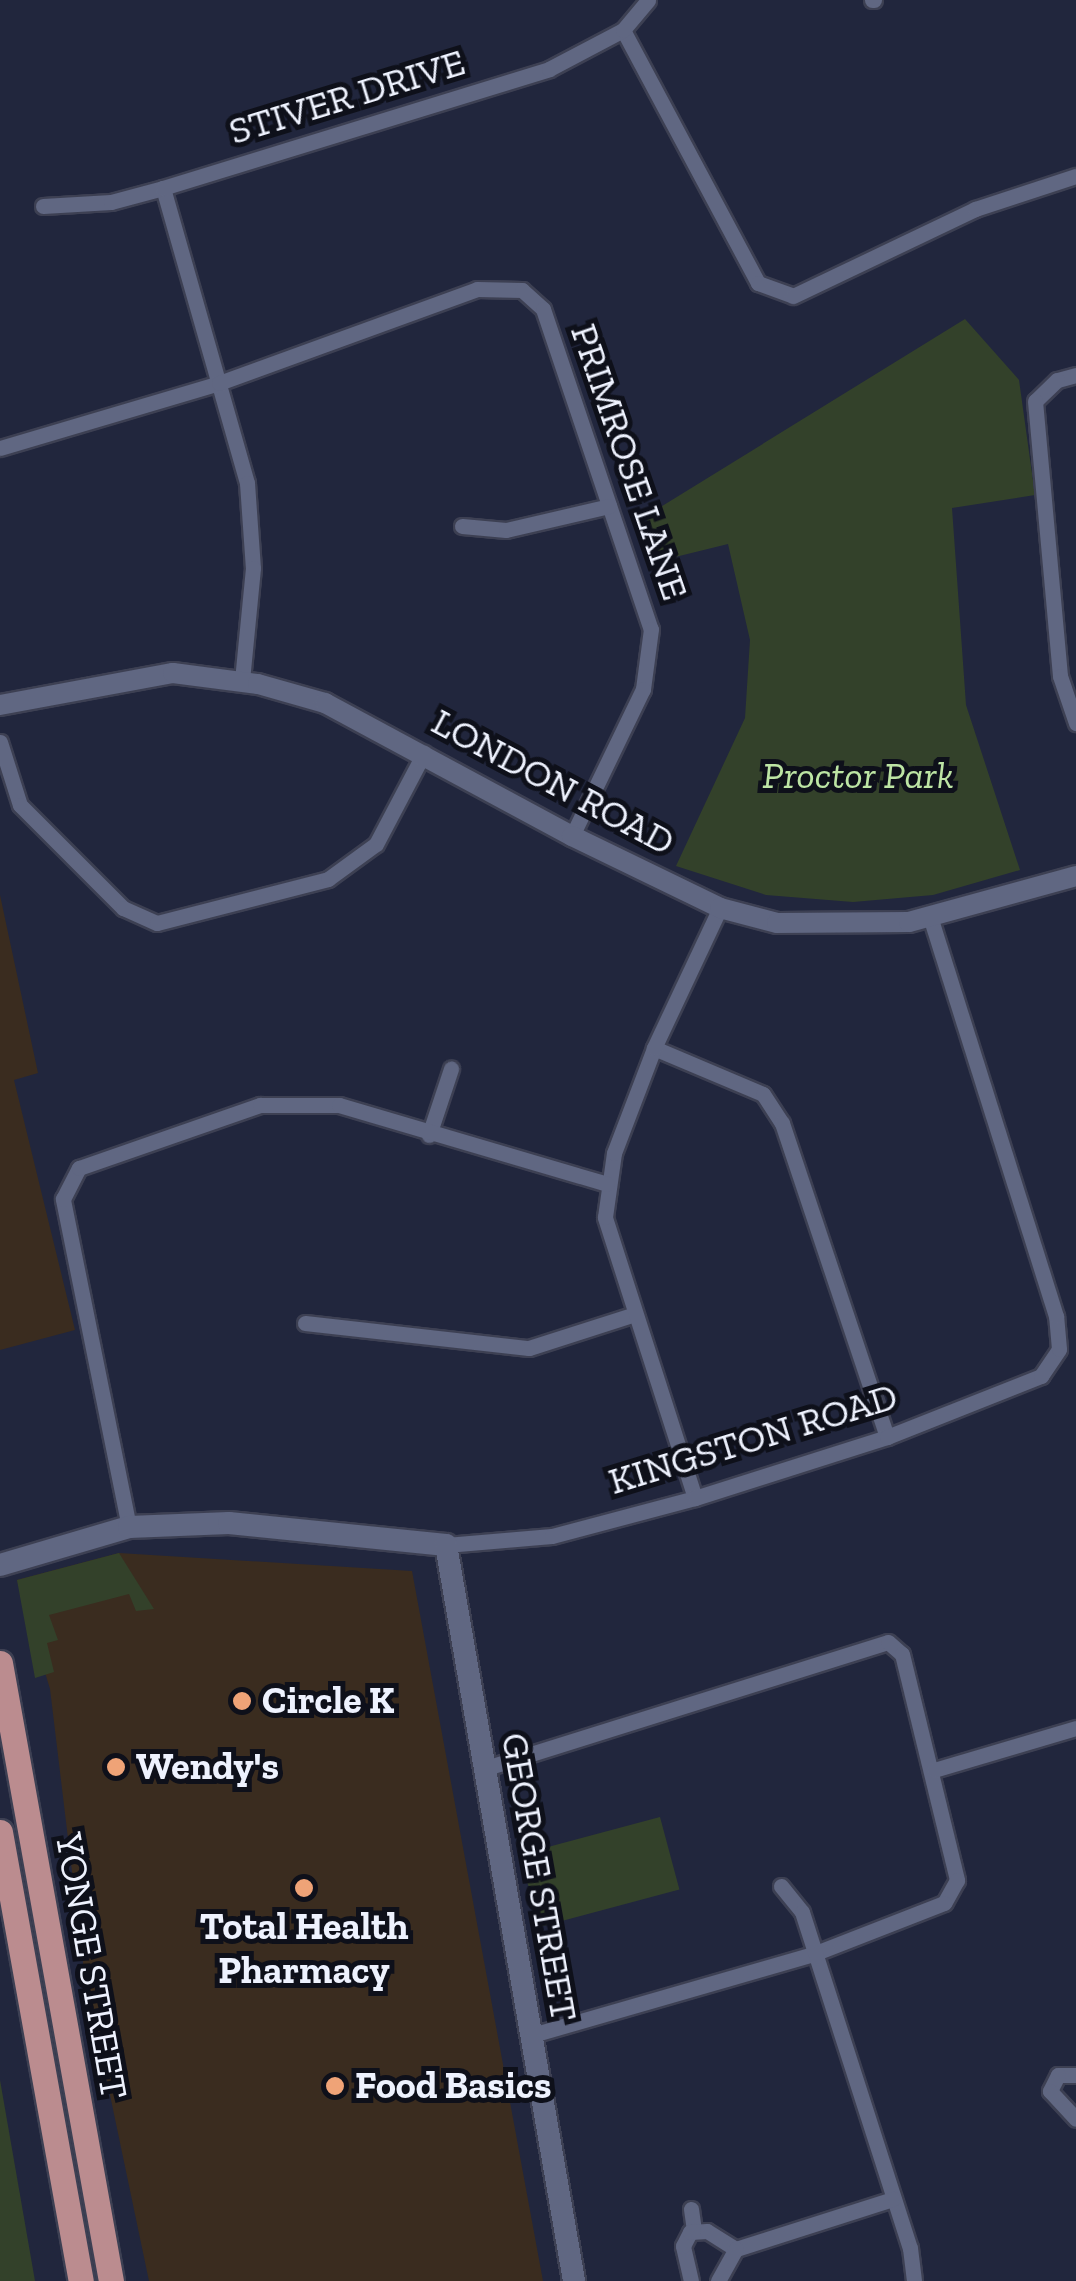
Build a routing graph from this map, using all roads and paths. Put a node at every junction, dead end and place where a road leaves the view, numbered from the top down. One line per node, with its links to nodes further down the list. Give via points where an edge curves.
1 (648, 0): 2 (street, STIVER DRIVE)
2 (623, 30): 3 (street, via 758,284 793,296 976,209); 4 (street, STIVER DRIVE, via 549,70)
3 (1076, 176)
4 (163, 188): 5 (street, STIVER DRIVE, via 111,202); 7 (street)
5 (43, 206)
6 (1076, 374): 13 (street, via 1057,380 1034,401 1060,676)
7 (219, 383): 8 (street, PRIMROSE LANE); 9 (street, PRIMROSE LANE, via 478,288 522,290 542,309); 11 (street, via 247,483 253,568)
8 (0, 448)
9 (609, 506): 10 (street, via 506,530); 16 (street, PRIMROSE LANE, via 650,629 642,689)
10 (462, 526)
11 (242, 680): 12 (street, LONDON ROAD, via 174,673); 15 (street, LONDON ROAD, via 325,703)
12 (0, 705)
13 (1076, 723)
14 (0, 742): 15 (street, via 20,805 123,908 156,923 328,879 376,844)
15 (424, 752): 16 (street, LONDON ROAD)
16 (572, 836): 18 (street, LONDON ROAD)
17 (1076, 876): 19 (street, LONDON ROAD)
18 (720, 908): 19 (street, LONDON ROAD, via 778,923 909,922); 20 (street)
19 (930, 916): 26 (street, KINGSTON ROAD, via 1051,1301 1059,1349 1041,1376)
20 (654, 1048): 23 (street); 26 (street, via 764,1094 782,1123)
21 (451, 1069): 22 (street)
22 (429, 1135): 23 (street); 28 (street, via 339,1106 260,1106 79,1168 63,1199)
23 (607, 1184): 24 (street, via 605,1218)
24 (635, 1314): 25 (street, via 530,1348); 27 (street)
25 (305, 1322)
26 (887, 1437): 27 (street, KINGSTON ROAD)
27 (695, 1498): 29 (street, KINGSTON ROAD, via 552,1536)
28 (129, 1527): 29 (main road, KINGSTON ROAD, via 229,1522); 30 (main road, KINGSTON ROAD)
29 (446, 1546): 33 (main road, GEORGE STREET)
30 (0, 1565)
31 (0, 1663): 46 (main road, YONGE STREET)
32 (1076, 1728): 34 (street)
33 (483, 1770): 34 (street, via 888,1642 902,1654); 38 (main road, GEORGE STREET)
34 (934, 1770): 37 (street, via 957,1880 944,1903)
35 (0, 1832): 45 (main road, YONGE STREET)
36 (780, 1886): 37 (street, via 802,1912)
37 (813, 1954): 38 (street); 41 (street)
38 (532, 2035): 47 (main road, GEORGE STREET)
39 (1076, 2074): 40 (street, via 1058,2075 1050,2090)
40 (1076, 2119)
41 (893, 2199): 44 (street); 50 (street)
42 (691, 2209): 43 (street)
43 (694, 2230): 44 (street); 48 (street, via 682,2246)
44 (736, 2248): 49 (street)
45 (81, 2281)
46 (112, 2281)
47 (574, 2281)
48 (691, 2281)
49 (718, 2281)
50 (914, 2281)

